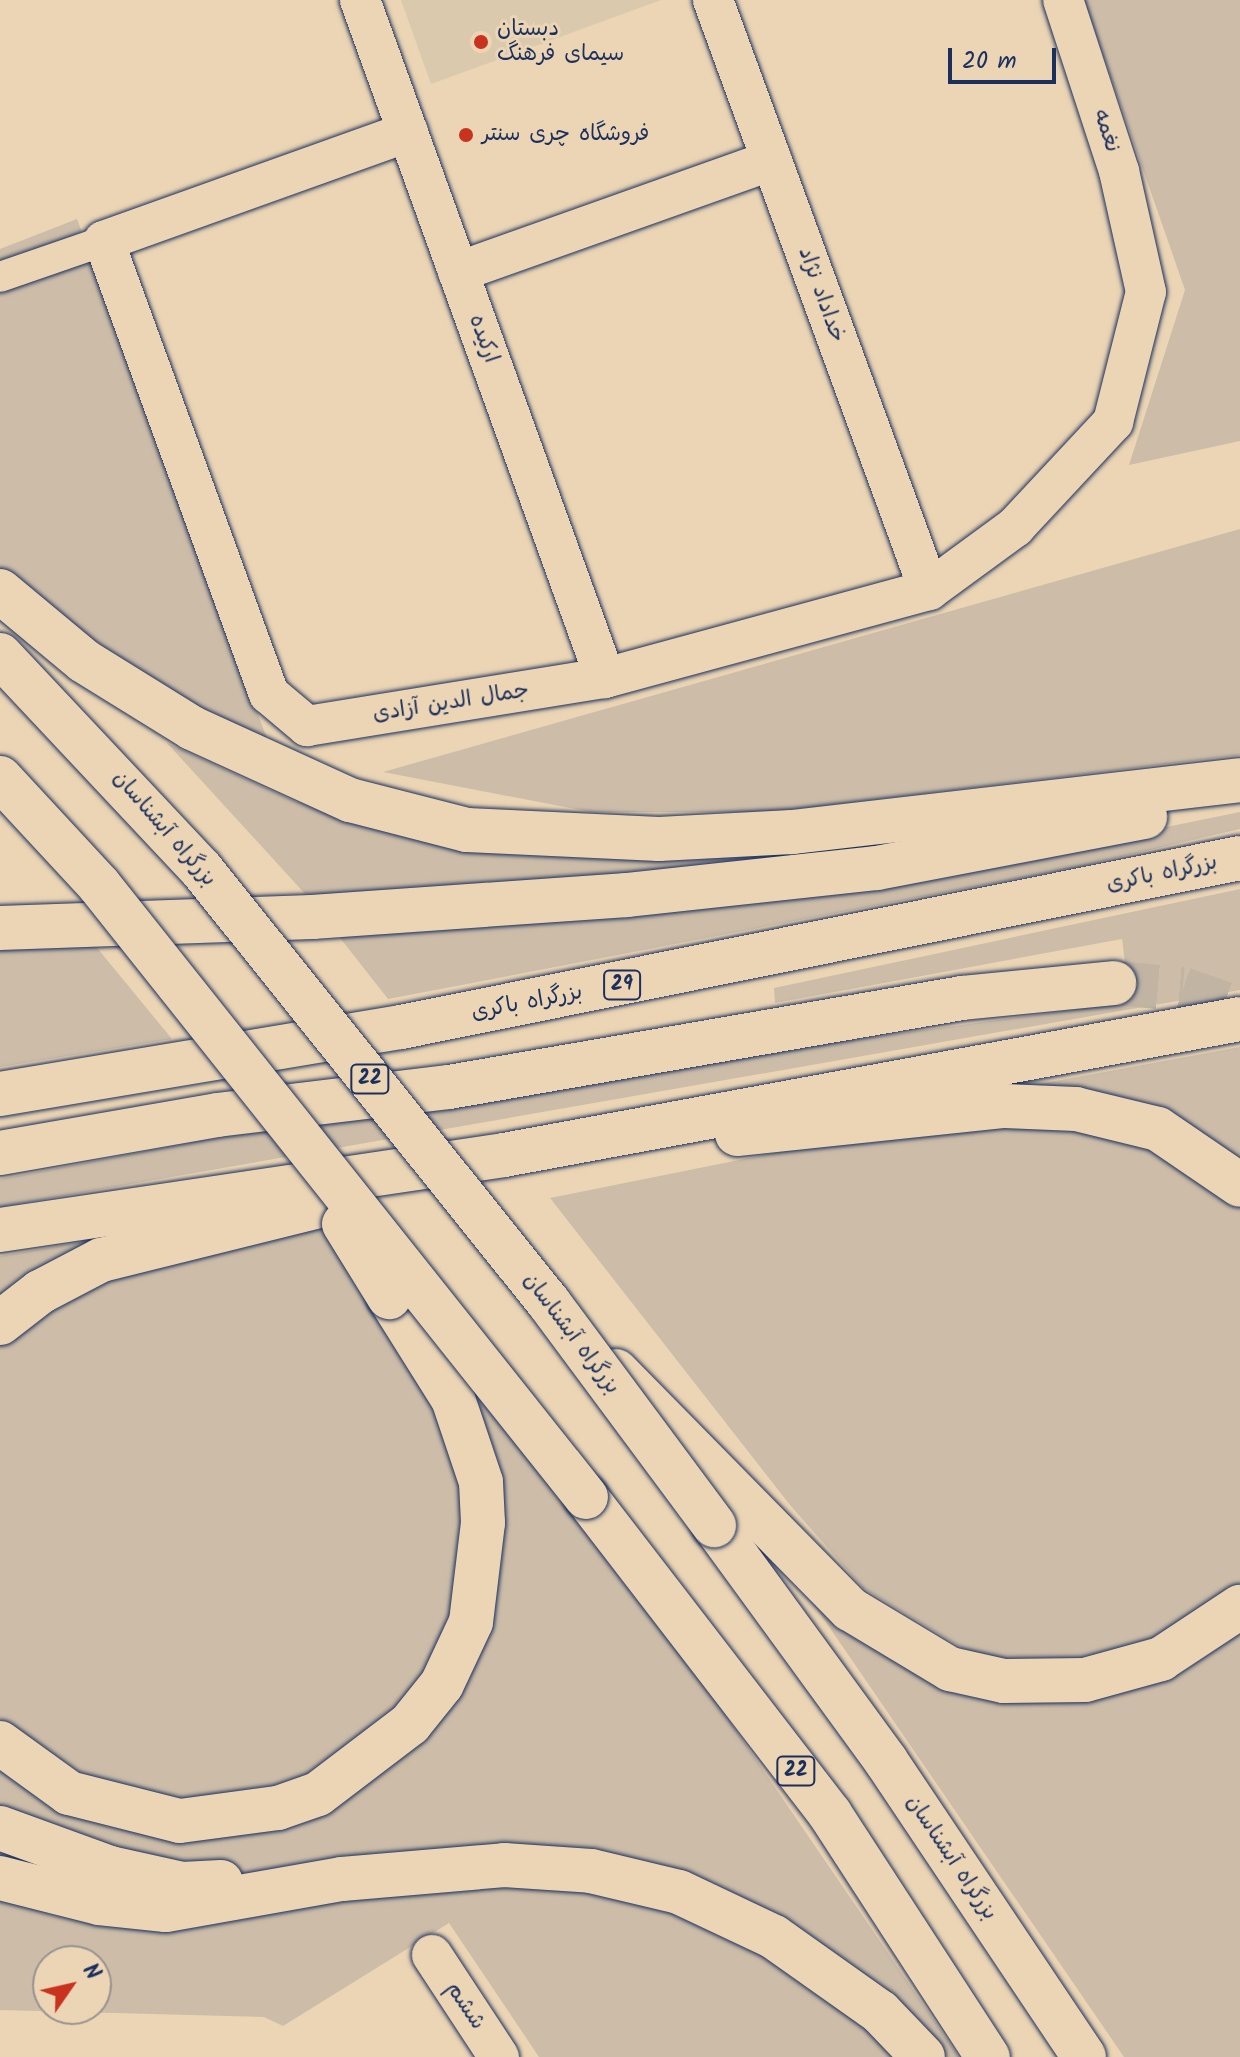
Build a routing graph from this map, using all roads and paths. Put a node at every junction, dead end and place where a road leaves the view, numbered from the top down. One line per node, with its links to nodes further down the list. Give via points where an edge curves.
1 (360, 0): 4 (street, ارکیده)
2 (1063, 0): 6 (street, نغمه)
3 (724, 3): 5 (street, خداداد نژاد)
4 (408, 132): 7 (street); 8 (street, ارکیده)
5 (772, 160): 8 (street); 10 (street, خداداد نژاد)
6 (1119, 171): 10 (street, جمال الدین آزادی, via 1146,292 1113,422 1015,527)
7 (104, 241): 9 (street); 13 (street, جمال الدین آزادی, via 269,694 307,726)
8 (458, 272): 13 (street, ارکیده)
9 (0, 277)
10 (929, 590): 13 (street, جمال الدین آزادی)
11 (0, 591): 15 (highway, via 84,661 192,728 350,800 467,830 659,839 778,833)
12 (0, 655): 28 (highway, بزرگراه آبشناسان / 22, bridge, via 162,822)
13 (605, 678)
14 (0, 778): 21 (highway, 22, bridge, via 99,885)
15 (1240, 780)
16 (1240, 793): 18 (highway, via 1094,830 737,883 492,908)
17 (1240, 858): 22 (highway, بزرگراه باکری / 29, via 401,1027)
18 (0, 928)
19 (1114, 983): 24 (highway, via 962,998 449,1087 217,1115)
20 (1240, 1019): 23 (highway)
21 (261, 1089): 31 (highway, bridge, via 453,1399 481,1482 483,1523 471,1622 442,1684 410,1724 318,1794 203,1820 141,1817 82,1798 19,1763); 38 (highway, 22, bridge, via 830,1814)
22 (0, 1094)
23 (563, 1143): 25 (highway); 26 (highway, via 843,1129 1035,1106 1109,1114 1158,1129)
24 (0, 1153)
25 (488, 1157): 27 (highway); 29 (highway, via 258,1225 101,1260)
26 (1240, 1185)
27 (0, 1230)
28 (549, 1303): 30 (highway, via 841,1601 883,1635 950,1669 1004,1681 1085,1680 1161,1659); 39 (highway, بزرگراه آبشناسان / 22, bridge, via 886,1761)
29 (0, 1323)
30 (1240, 1607)
31 (0, 1743)
32 (0, 1828): 34 (highway, via 110,1868 182,1884)
33 (0, 1878): 34 (highway, via 85,1901 166,1910)
34 (342, 1879): 37 (highway, via 504,1865 591,1871 679,1892 774,1937 836,1977)
35 (432, 1955): 36 (street, ششم)
36 (499, 2057)
37 (923, 2057)
38 (988, 2057)
39 (1084, 2057)

